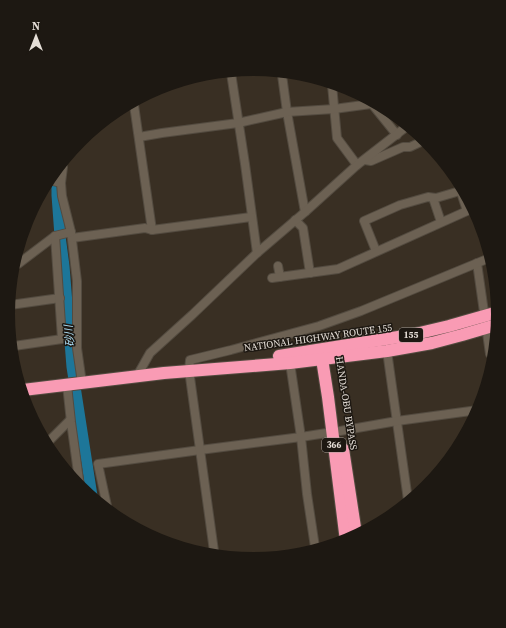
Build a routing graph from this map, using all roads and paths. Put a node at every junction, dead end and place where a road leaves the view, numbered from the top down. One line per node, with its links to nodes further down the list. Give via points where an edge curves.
1 (231, 77): 9 (street)
2 (282, 78): 8 (street)
3 (332, 90): 6 (street)
4 (365, 105): 6 (street)
5 (134, 108): 12 (street)
6 (334, 108): 8 (street); 15 (street, via 337,138)
7 (377, 111): 11 (street)
8 (288, 112): 9 (street); 20 (street)
9 (238, 123): 12 (street); 21 (street)
10 (403, 129): 11 (street)
11 (397, 135): 14 (street)
12 (139, 137): 24 (street)
13 (418, 143): 14 (street, via 370,161)
14 (364, 160): 15 (street)
15 (357, 165): 20 (street)
16 (58, 183): 25 (street)
17 (458, 193): 18 (street)
18 (432, 198): 23 (street); 27 (street, via 400,205 364,222)
19 (464, 206): 23 (street, via 466,211)
20 (305, 212): 22 (street)
21 (251, 217): 24 (street); 28 (street)
22 (295, 220): 28 (street); 33 (street, via 303,228)
23 (441, 222): 27 (street)
24 (152, 230): 25 (street, via 145,228)
25 (72, 234): 26 (street); 46 (street, via 77,281 77,348)
26 (55, 236): 30 (street); 34 (street)
27 (376, 252): 33 (street, via 338,268)
28 (257, 253): 45 (street, via 150,353)
29 (485, 260): 31 (street)
30 (21, 262)
31 (476, 264): 37 (street); 44 (street, via 319,326 190,360)
32 (278, 266): 33 (street, via 276,278)
33 (310, 273)
34 (60, 298): 35 (street); 40 (street, via 62,339)
35 (16, 304)
36 (491, 314): 37 (highway, NATIONAL HIGHWAY ROUTE 155 / 155)
37 (485, 316): 38 (street); 42 (highway, NATIONAL HIGHWAY ROUTE 155 / 155)
38 (490, 325)
39 (491, 326): 41 (highway, NATIONAL HIGHWAY ROUTE 155 / 155, via 432,343)
40 (17, 346)
41 (387, 351): 42 (highway, NATIONAL HIGHWAY ROUTE 155 / 155); 51 (street)
42 (325, 355): 43 (highway, NATIONAL HIGHWAY ROUTE 155 / 155); 44 (highway, NATIONAL HIGHWAY ROUTE 155 / 155, via 289,354 206,365); 52 (highway, HANDA-OBU BYPASS / 366)
43 (290, 363): 44 (highway, NATIONAL HIGHWAY ROUTE 155 / 155); 53 (street)
44 (189, 370): 45 (highway, NATIONAL HIGHWAY ROUTE 155 / 155); 55 (street)
45 (137, 376): 46 (highway, NATIONAL HIGHWAY ROUTE 155 / 155)
46 (82, 383): 47 (highway, NATIONAL HIGHWAY ROUTE 155 / 155)
47 (68, 384): 48 (highway, NATIONAL HIGHWAY ROUTE 155 / 155); 50 (street)
48 (27, 389)
49 (470, 411): 51 (street)
50 (70, 420): 54 (street); 56 (street)
51 (397, 422): 52 (street); 57 (street)
52 (336, 432): 53 (street); 59 (highway, HANDA-OBU BYPASS / 366); 60 (highway, HANDA-OBU BYPASS / 366)
53 (301, 438): 55 (street); 61 (street)
54 (51, 439)
55 (200, 450): 58 (street, via 98,464); 62 (street)
56 (78, 475)
57 (407, 495)
58 (106, 501)
59 (355, 529)
60 (345, 533)
61 (315, 544)
62 (214, 548)

